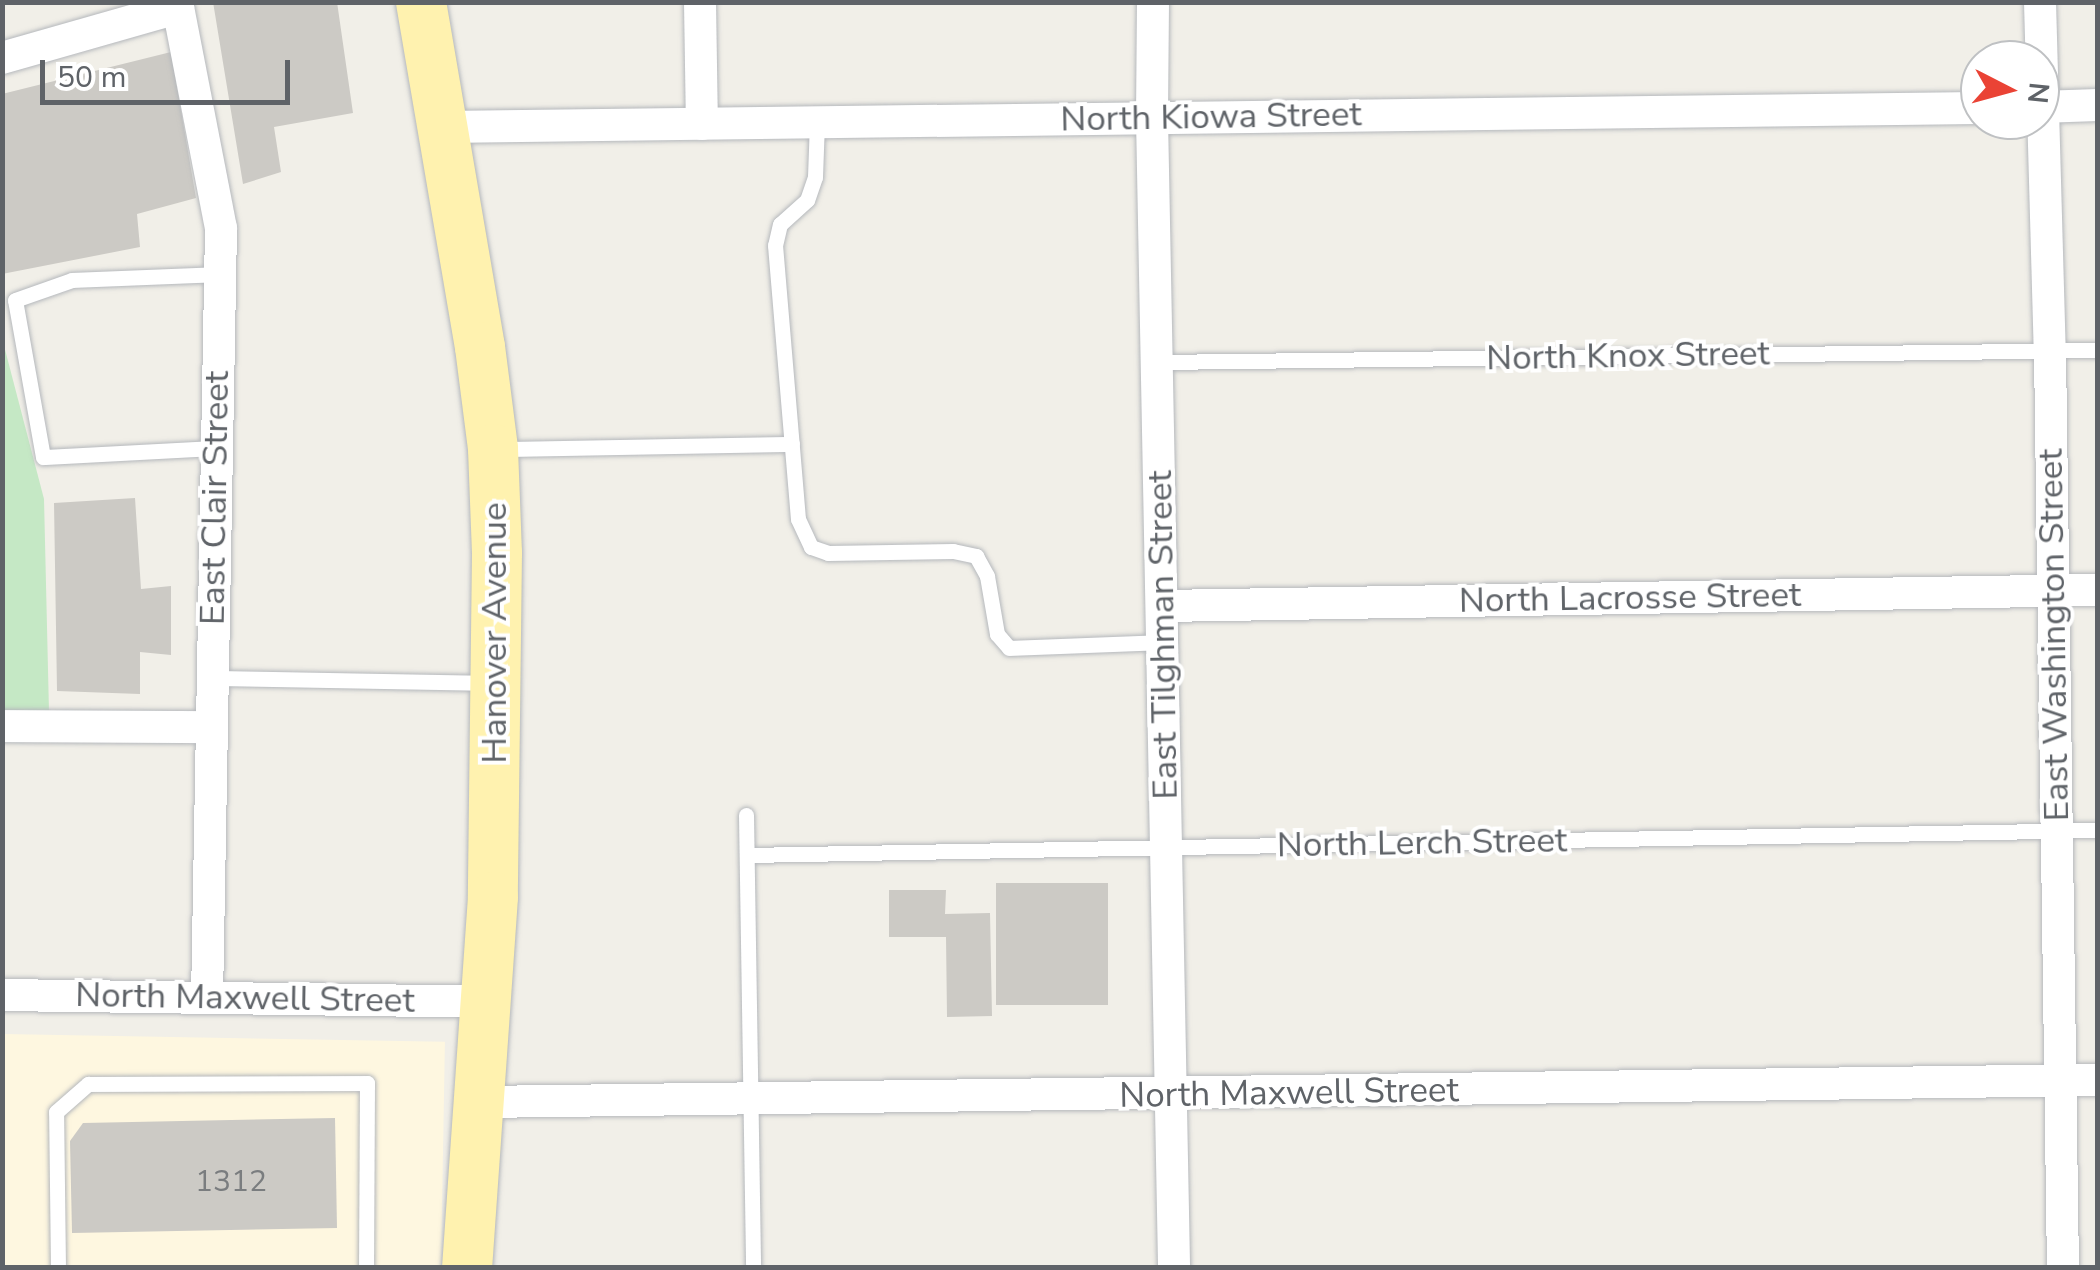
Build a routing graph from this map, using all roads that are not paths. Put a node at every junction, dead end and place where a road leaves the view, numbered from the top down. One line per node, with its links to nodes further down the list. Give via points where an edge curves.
1 (421, 2): 14 (main road, Hanover Avenue)
2 (700, 2): 13 (street)
3 (1154, 2): 11 (street, East Tilghman Street)
4 (2040, 2): 6 (street, East Washington Street)
5 (178, 5): 7 (street); 16 (street, East Clair Street, via 220,228)
6 (2041, 40)
7 (2, 58)
8 (2098, 105): 9 (street)
9 (2060, 106)
10 (1960, 108): 11 (street, North Kiowa Street)
11 (1152, 118): 12 (street, North Kiowa Street); 19 (street, East Tilghman Street)
12 (817, 122): 13 (street, North Kiowa Street); 20 (lane, via 816,177 807,200 780,224 775,246)
13 (702, 124): 14 (street, North Kiowa Street)
14 (443, 126): 22 (main road, Hanover Avenue)
15 (2043, 140): 17 (street, East Washington Street)
16 (220, 274): 21 (street, East Clair Street); 21 (lane, via 72,280 15,300 43,458)
17 (2050, 350): 18 (lane, North Knox Street); 19 (lane, North Knox Street); 24 (street, East Washington Street)
18 (2098, 350)
19 (1158, 362): 25 (street, East Tilghman Street)
20 (792, 444): 22 (lane); 26 (lane, via 798,519 810,548 976,556 987,576 997,634 1009,648)
21 (216, 448): 27 (street, East Clair Street)
22 (493, 449): 28 (main road, Hanover Avenue)
23 (2098, 590): 24 (street, North Lacrosse Street)
24 (2053, 591): 25 (street, North Lacrosse Street); 32 (street, East Washington Street)
25 (1164, 606): 26 (street, East Tilghman Street)
26 (1164, 642): 34 (street, East Tilghman Street)
27 (212, 678): 28 (lane); 30 (street, East Clair Street)
28 (496, 683): 38 (main road, Hanover Avenue)
29 (2, 726): 30 (street)
30 (210, 727): 37 (street, East Clair Street)
31 (746, 815): 35 (lane)
32 (2057, 830): 33 (lane, North Lerch Street); 34 (lane, North Lerch Street); 40 (street, East Washington Street)
33 (2098, 830)
34 (1166, 846): 35 (lane, North Lerch Street); 41 (street, East Tilghman Street)
35 (747, 855): 42 (lane)
36 (2, 995): 37 (street, North Maxwell Street)
37 (208, 998): 38 (street, North Maxwell Street)
38 (488, 1002): 43 (main road, Hanover Avenue)
39 (2098, 1080): 40 (street, North Maxwell Street)
40 (2061, 1081): 41 (street, North Maxwell Street); 49 (street, East Washington Street)
41 (1172, 1095): 42 (street, North Maxwell Street); 48 (street, East Tilghman Street)
42 (749, 1099): 43 (street, North Maxwell Street); 47 (lane)
43 (480, 1102): 46 (main road, Hanover Avenue)
44 (58, 1268): 45 (lane, via 56,1112 88,1084 367,1083)
45 (366, 1268)
46 (467, 1268)
47 (752, 1268)
48 (1174, 1268)
49 (2063, 1268)

